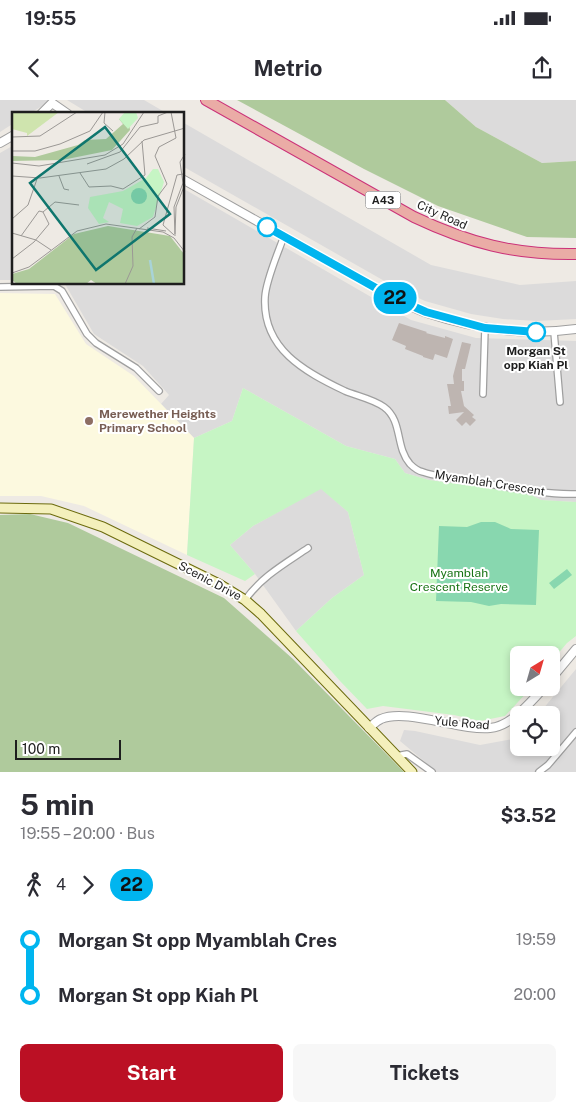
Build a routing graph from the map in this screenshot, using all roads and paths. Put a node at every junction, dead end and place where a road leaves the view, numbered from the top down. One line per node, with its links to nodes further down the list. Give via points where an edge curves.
1 (206, 100): 9 (highway, City Road / A43, via 445,232 502,249)
2 (51, 101): 3 (street); 4 (street)
3 (43, 112)
4 (65, 112)
5 (12, 136): 6 (street)
6 (0, 143)
7 (185, 181): 8 (street)
8 (284, 236): 11 (street, via 392,297 426,312); 17 (street, Myamblah Crescent, via 265,297 268,324 284,353 310,372 382,405 396,422 406,458 421,472 485,484)
9 (576, 254)
10 (0, 286): 14 (street, via 54,286 62,291 87,334 136,368)
11 (485, 328): 13 (street); 15 (street)
12 (576, 329): 13 (street)
13 (554, 332): 16 (street)
14 (159, 391)
15 (483, 394)
16 (560, 402)
17 (576, 494)
18 (0, 508): 20 (main road, Scenic Drive, via 51,509 103,527)
19 (308, 548): 20 (street, via 268,575)
20 (245, 600): 24 (main road, Scenic Drive)
21 (576, 649): 22 (street)
22 (560, 668)
23 (536, 696): 24 (street, Yule Road, via 512,719 491,728 398,716 382,718)
24 (369, 728): 26 (main road, Scenic Drive)
25 (576, 732): 29 (street)
26 (396, 756): 27 (main road, Scenic Drive); 28 (street, via 407,754)
27 (412, 772)
28 (432, 772)
29 (539, 772)

